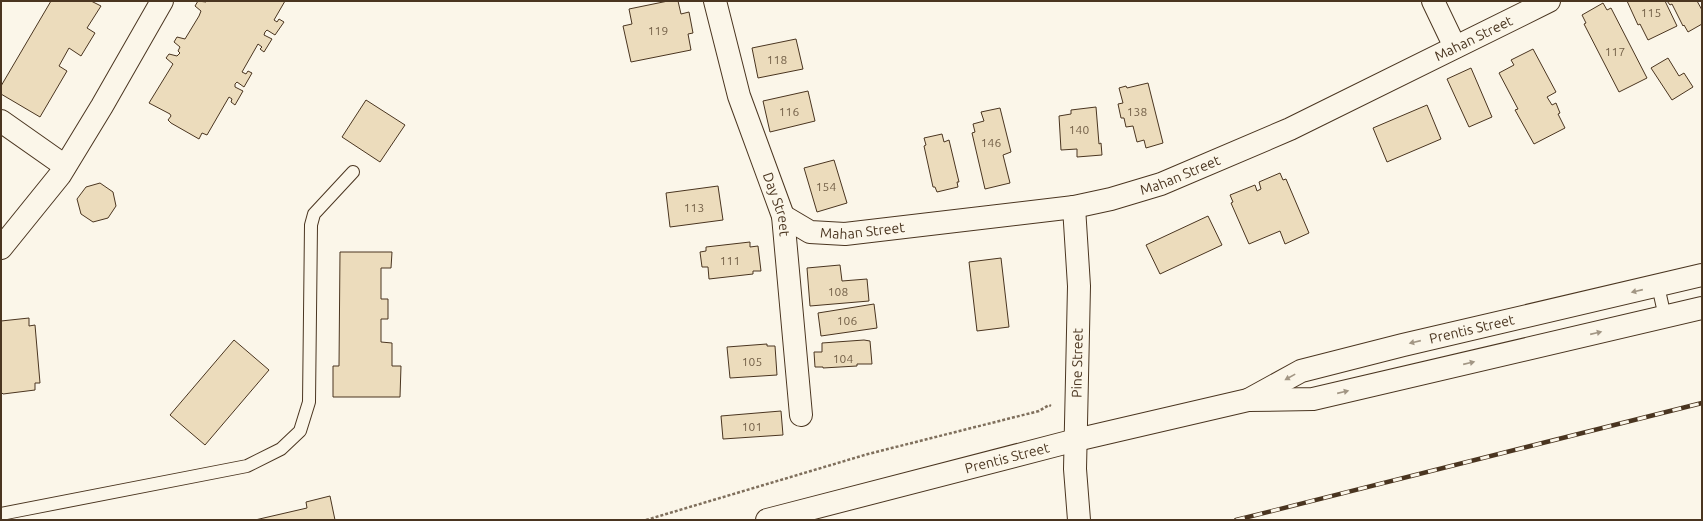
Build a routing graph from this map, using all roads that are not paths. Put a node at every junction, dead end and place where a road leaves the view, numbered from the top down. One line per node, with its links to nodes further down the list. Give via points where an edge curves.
1 (162, 1): 7 (street)
2 (715, 1): 10 (street, Day Street, via 739,96)
3 (1433, 1): 5 (street)
4 (1549, 1): 5 (street, Mahan Street)
5 (1455, 47): 9 (street, Mahan Street, via 1290,129 1176,178 1111,199)
6 (1, 121): 7 (street)
7 (65, 166): 11 (street)
8 (353, 172): 19 (lane, via 318,208 311,225 309,402 300,431 281,449 247,466)
9 (1074, 206): 10 (street, Mahan Street, via 845,234 810,232); 18 (street, Pine Street, via 1079,286)
10 (783, 216): 17 (street, Day Street)
11 (1, 248)
12 (1702, 275): 13 (street, Prentis Street)
13 (1658, 286): 15 (lane); 16 (street, Prentis Street, one-way to 16, via 1301,371)
14 (1702, 308): 15 (street, Prentis Street)
15 (1665, 317): 16 (street, Prentis Street, one-way to 15, via 1313,399)
16 (1248, 400): 18 (street, Prentis Street)
17 (801, 415)
18 (1076, 440): 20 (street, Prentis Street); 21 (street, Pine Street, via 1075,469)
19 (1, 514)
20 (767, 520)
21 (1079, 520)

